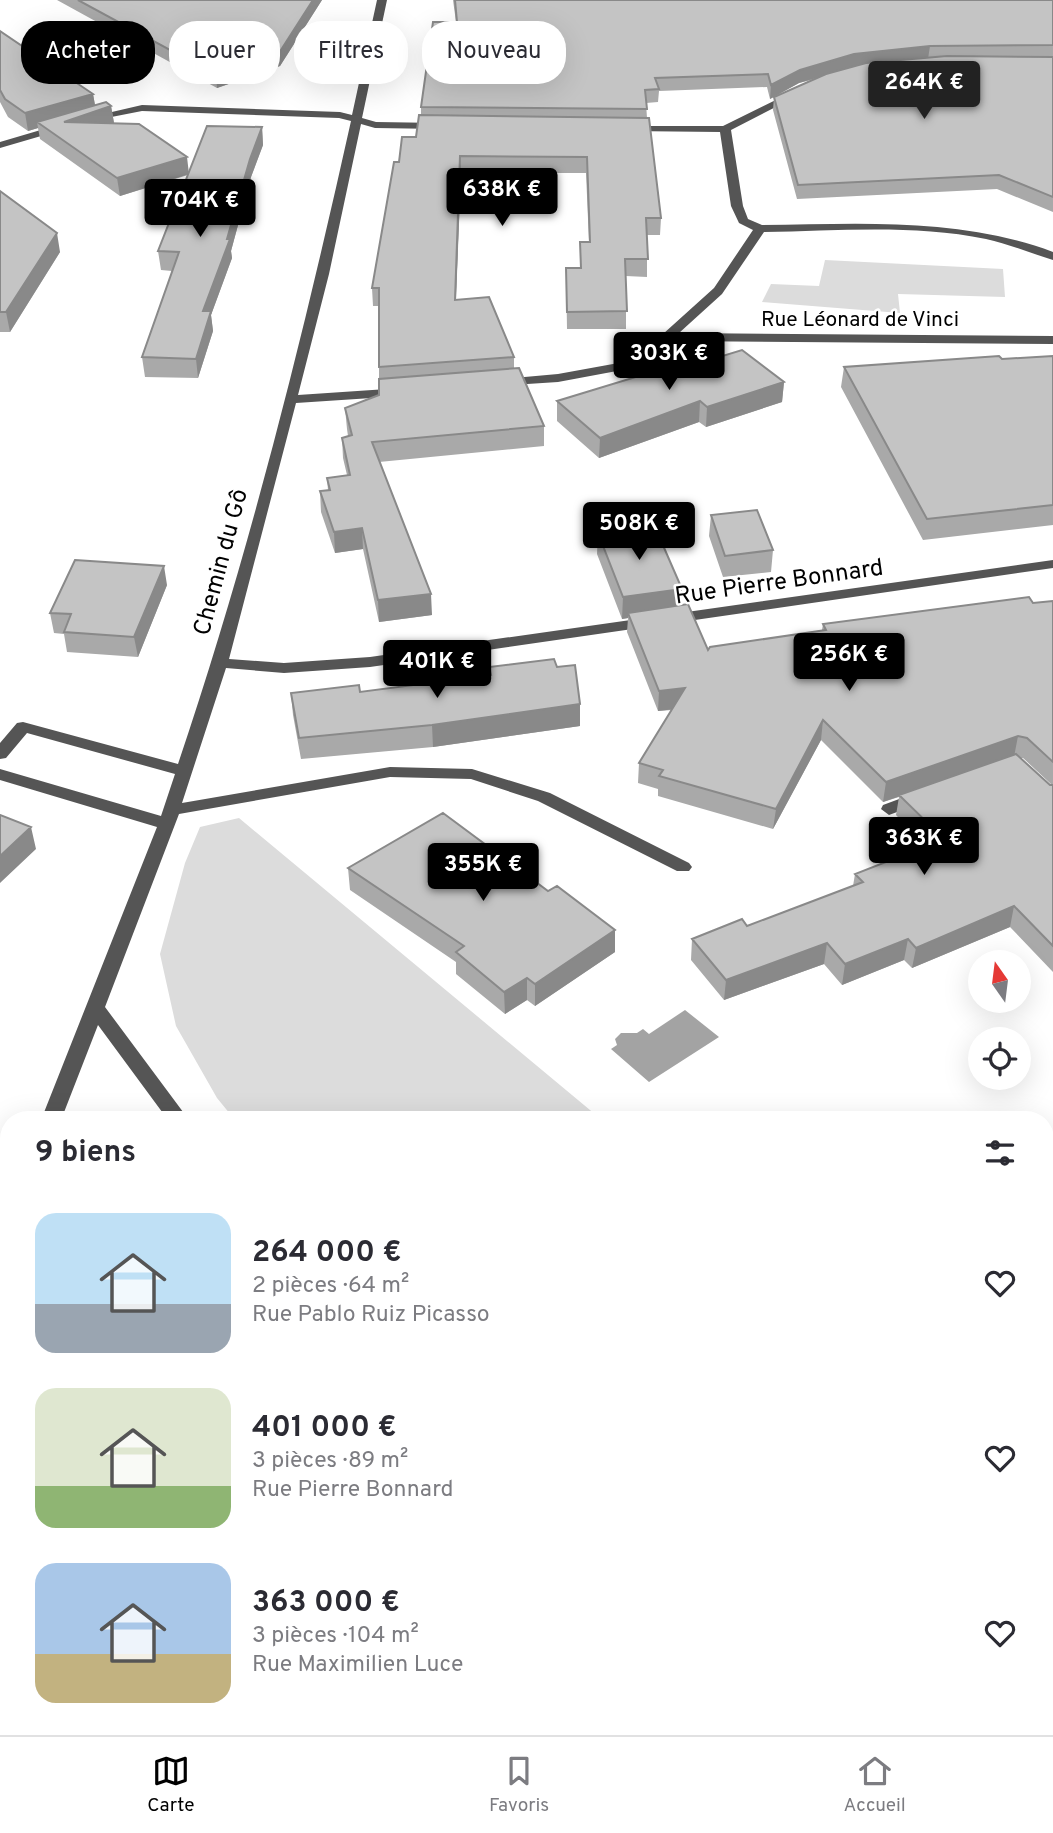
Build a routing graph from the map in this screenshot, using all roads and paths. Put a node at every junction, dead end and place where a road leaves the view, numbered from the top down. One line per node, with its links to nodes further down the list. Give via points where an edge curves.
1 (382, 0): 3 (street, Chemin du Gô)
2 (809, 88): 6 (street)
3 (357, 120): 4 (street, via 375,125); 7 (street, via 340,115 142,108); 14 (street, Chemin du Gô)
4 (456, 126)
5 (619, 128): 6 (street)
6 (725, 129): 8 (street, via 737,206 743,221)
7 (0, 145)
8 (760, 229): 9 (street, via 974,232 1026,244); 10 (street, via 718,291)
9 (1053, 256)
10 (667, 337): 11 (street, Rue Léonard de Vinci); 12 (street, via 628,365 558,379)
11 (1053, 340)
12 (490, 384)
13 (422, 390): 14 (street)
14 (290, 399): 16 (street, Chemin du Gô)
15 (1053, 564): 16 (street, Rue Pierre Bonnard, via 370,662 284,668)
16 (220, 663): 18 (street, Chemin du Gô)
17 (0, 754): 18 (street, via 23,727)
18 (185, 772): 22 (street, Chemin du Gô)
19 (0, 774): 22 (street)
20 (939, 791): 21 (street)
21 (888, 809)
22 (170, 817): 23 (street, via 390,772 472,774 544,797); 24 (street, Chemin du Gô)
23 (683, 867)
24 (96, 1008): 25 (street, Chemin du Gô); 26 (street)
25 (60, 1111)
26 (172, 1111)

